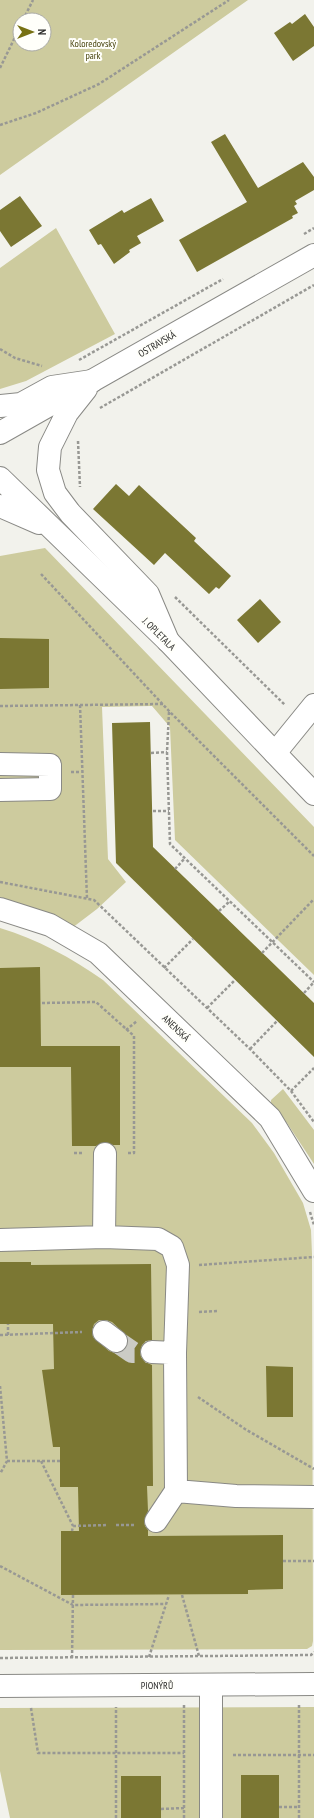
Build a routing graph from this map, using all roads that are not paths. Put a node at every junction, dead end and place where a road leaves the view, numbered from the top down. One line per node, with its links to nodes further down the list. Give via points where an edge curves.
1 (314, 256): 2 (street, OSTRAVSKÁ)
2 (92, 381): 3 (street, via 52,388 21,404); 4 (street, OSTRAVSKÁ); 8 (street, via 67,413 50,447 48,470 55,493 70,513 148,594)
3 (0, 406)
4 (0, 434)
5 (0, 478): 7 (street, J. OPLETALA)
6 (0, 506): 7 (street)
7 (53, 529): 8 (street, J. OPLETALA)
8 (168, 642): 10 (street, J. OPLETALA)
9 (308, 713): 10 (street)
10 (275, 752): 13 (street, J. OPLETALA)
11 (0, 764): 12 (street, via 50,765 50,789)
12 (0, 790)
13 (314, 794)
14 (0, 909): 16 (street, ANENSKÁ, via 50,925 98,953 270,1118)
15 (105, 1154): 17 (street)
16 (314, 1191)
17 (104, 1237): 18 (street); 20 (street, via 158,1238 172,1246 178,1265)
18 (0, 1240)
19 (152, 1352): 20 (street)
20 (175, 1353): 21 (street)
21 (176, 1491): 22 (street, via 236,1496); 23 (street)
22 (314, 1497)
23 (156, 1521)
24 (314, 1684): 25 (street, PIONÝRŮ)
25 (211, 1685): 26 (street, PIONÝRŮ); 27 (street)
26 (0, 1686)
27 (211, 1818)

